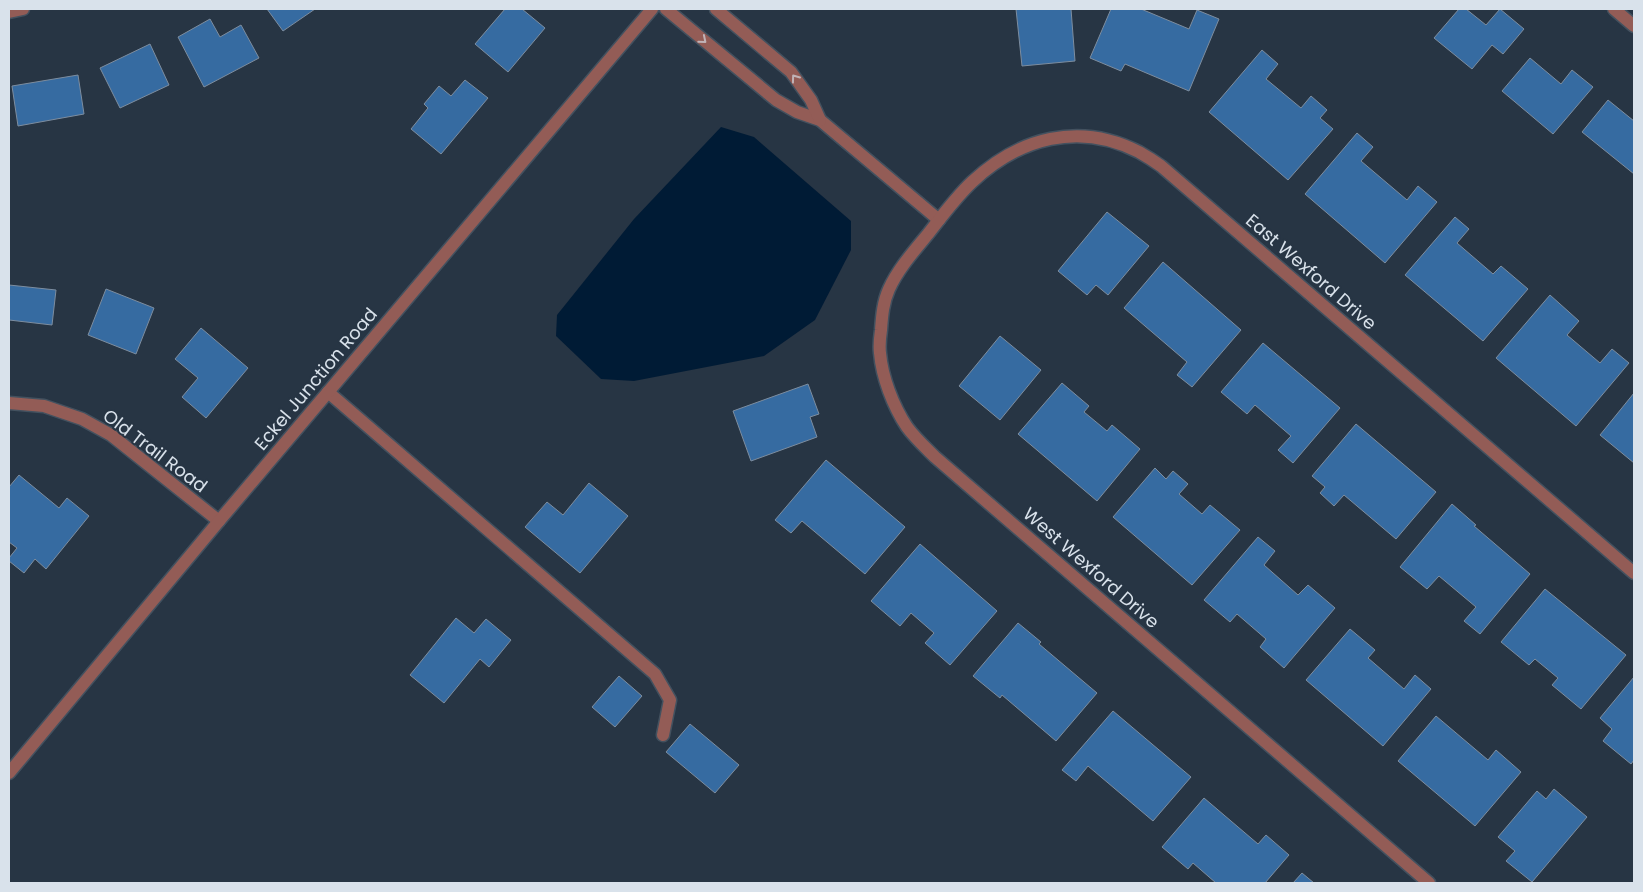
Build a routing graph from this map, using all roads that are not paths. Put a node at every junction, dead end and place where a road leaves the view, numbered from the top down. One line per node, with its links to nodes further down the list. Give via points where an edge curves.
1 (23, 9): 6 (street)
2 (652, 9): 10 (street, Eckel Junction Road)
3 (666, 9): 8 (street, one-way to 8, via 776,100)
4 (716, 9): 8 (street, one-way to 4, via 811,100 791,72)
5 (1614, 9): 7 (street)
6 (9, 12)
7 (1634, 26)
8 (820, 120): 9 (street)
9 (939, 220): 13 (street, East Wexford Drive, via 970,183 1006,156 1030,144 1059,136 1087,136 1137,151 1161,166); 16 (street, West Wexford Drive, via 908,259 889,289 882,309 879,352 884,377 908,428 935,458)
10 (328, 392): 12 (street, Eckel Junction Road); 14 (street, via 655,674 670,700)
11 (9, 403): 12 (street, Old Trail Road, via 44,406 82,419 111,435)
12 (219, 521): 15 (street, Eckel Junction Road)
13 (1634, 573)
14 (663, 735)
15 (9, 773)
16 (1429, 883)

